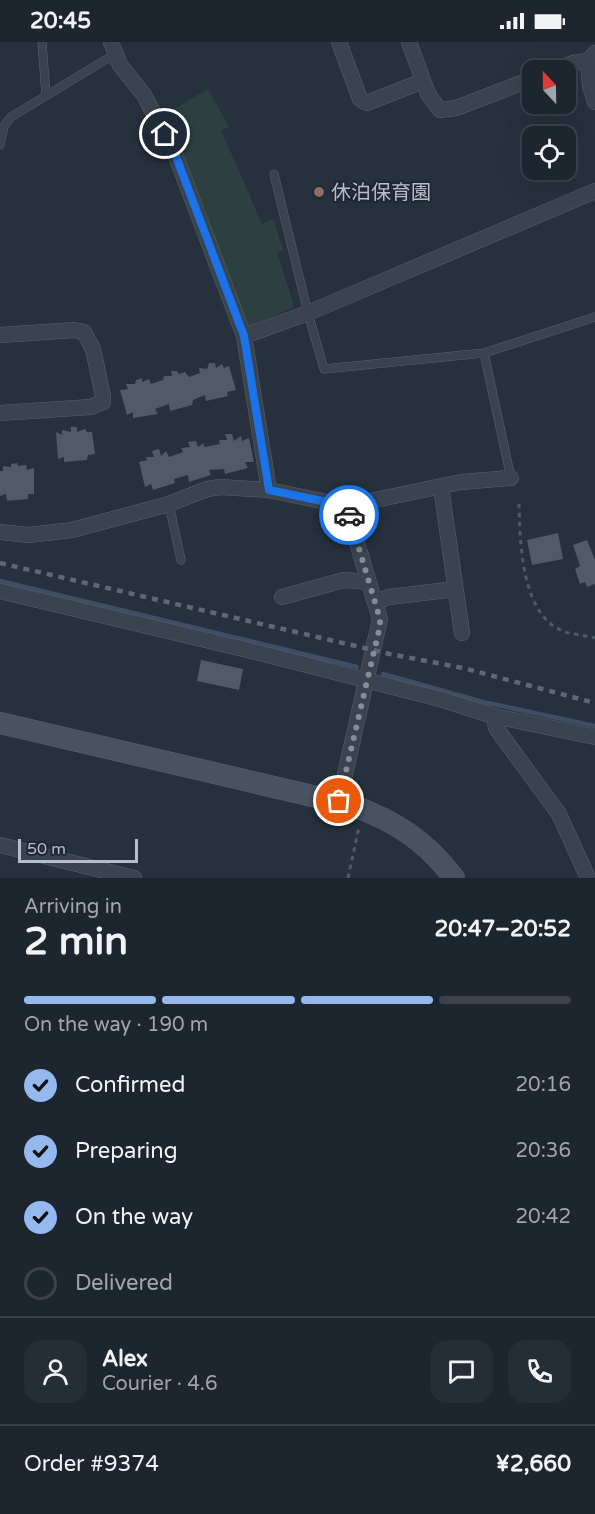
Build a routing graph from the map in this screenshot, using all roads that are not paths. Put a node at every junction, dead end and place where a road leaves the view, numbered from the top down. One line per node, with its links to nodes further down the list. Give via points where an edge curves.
1 (42, 42): 9 (lane)
2 (339, 42): 7 (street, via 360,99 367,103)
3 (409, 42): 7 (street)
4 (113, 48): 9 (lane); 17 (street, via 120,65 144,95 175,154)
5 (591, 57): 6 (street); 10 (street, via 590,86)
6 (576, 62)
7 (423, 81): 8 (street, via 440,110 456,108)
8 (522, 83)
9 (46, 95): 11 (lane, via 11,117 4,126)
10 (595, 102)
11 (0, 145)
12 (274, 174): 14 (lane)
13 (595, 192): 14 (street)
14 (308, 313): 17 (street); 18 (lane, via 324,369)
15 (595, 317): 18 (lane)
16 (0, 335): 19 (street, via 84,332 93,349 103,396 103,402 91,407)
17 (244, 336): 22 (street)
18 (484, 353): 20 (lane)
19 (0, 413)
20 (511, 478): 21 (street)
21 (441, 487): 24 (street); 28 (street)
22 (269, 490): 23 (street, via 220,487); 24 (street)
23 (169, 504): 25 (street, via 72,530 29,535); 26 (lane)
24 (346, 506): 27 (street)
25 (0, 532)
26 (181, 560)
27 (369, 582): 30 (street, via 344,580); 31 (street)
28 (456, 589): 31 (street); 32 (street)
29 (0, 591): 33 (street)
30 (282, 597)
31 (375, 602): 33 (street, via 380,626)
32 (462, 633)
33 (367, 681): 34 (street); 37 (street)
34 (494, 716): 36 (street); 41 (street, via 496,728 559,814)
35 (0, 723): 37 (street)
36 (595, 737)
37 (339, 801): 40 (street, via 406,831 430,849)
38 (0, 845): 39 (street)
39 (134, 878)
40 (454, 878)
41 (588, 878)

